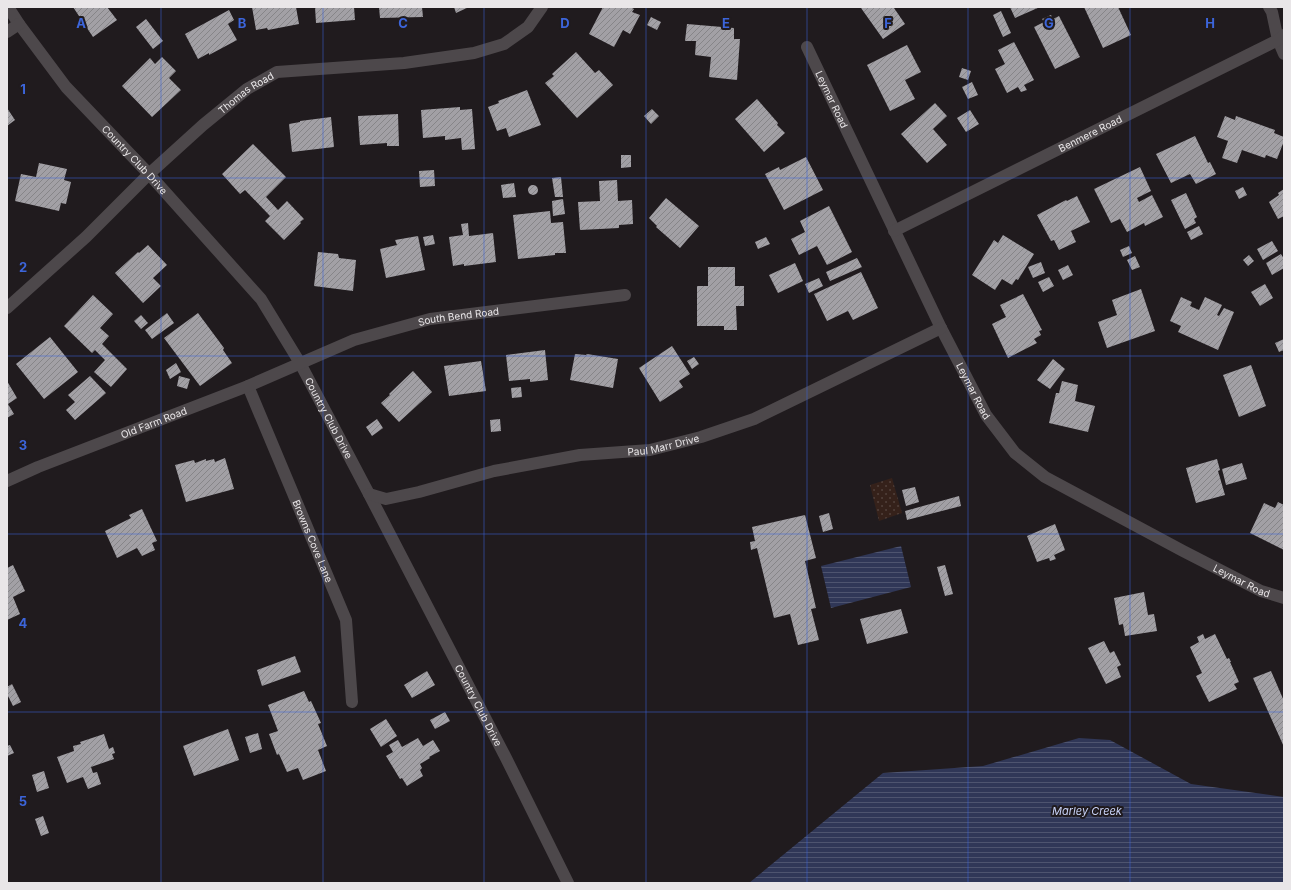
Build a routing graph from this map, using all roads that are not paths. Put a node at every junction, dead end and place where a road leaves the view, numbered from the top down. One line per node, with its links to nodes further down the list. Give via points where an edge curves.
1 (8, 7): 4 (street, Country Club Drive)
2 (542, 7): 9 (street, Thomas Road, via 528,27 504,44 474,54 404,63 277,72 247,89)
3 (1269, 7): 6 (street)
4 (19, 24): 5 (street); 9 (street, Country Club Drive, via 66,88)
5 (7, 32)
6 (1281, 37): 8 (street); 10 (street, Benmere Road)
7 (807, 47): 10 (street, Leymar Road)
8 (1284, 54)
9 (149, 174): 12 (street, Thomas Road, via 86,237); 14 (street, Country Club Drive, via 261,299)
10 (894, 231): 13 (street, Leymar Road)
11 (625, 295): 14 (street, South Bend Road, via 430,319 354,340)
12 (7, 308)
13 (941, 328): 17 (street, Paul Marr Drive, via 754,419 701,437 650,450 580,455 494,471 386,499); 18 (street, Leymar Road, via 986,415 1015,453 1045,477 1254,587)
14 (300, 364): 15 (street, Old Farm Road); 17 (street, Country Club Drive)
15 (248, 386): 16 (street, Old Farm Road); 19 (street, Browns Cove Lane, via 346,620)
16 (7, 481)
17 (369, 494): 20 (street, Country Club Drive)
18 (1284, 598)
19 (352, 702)
20 (568, 883)

